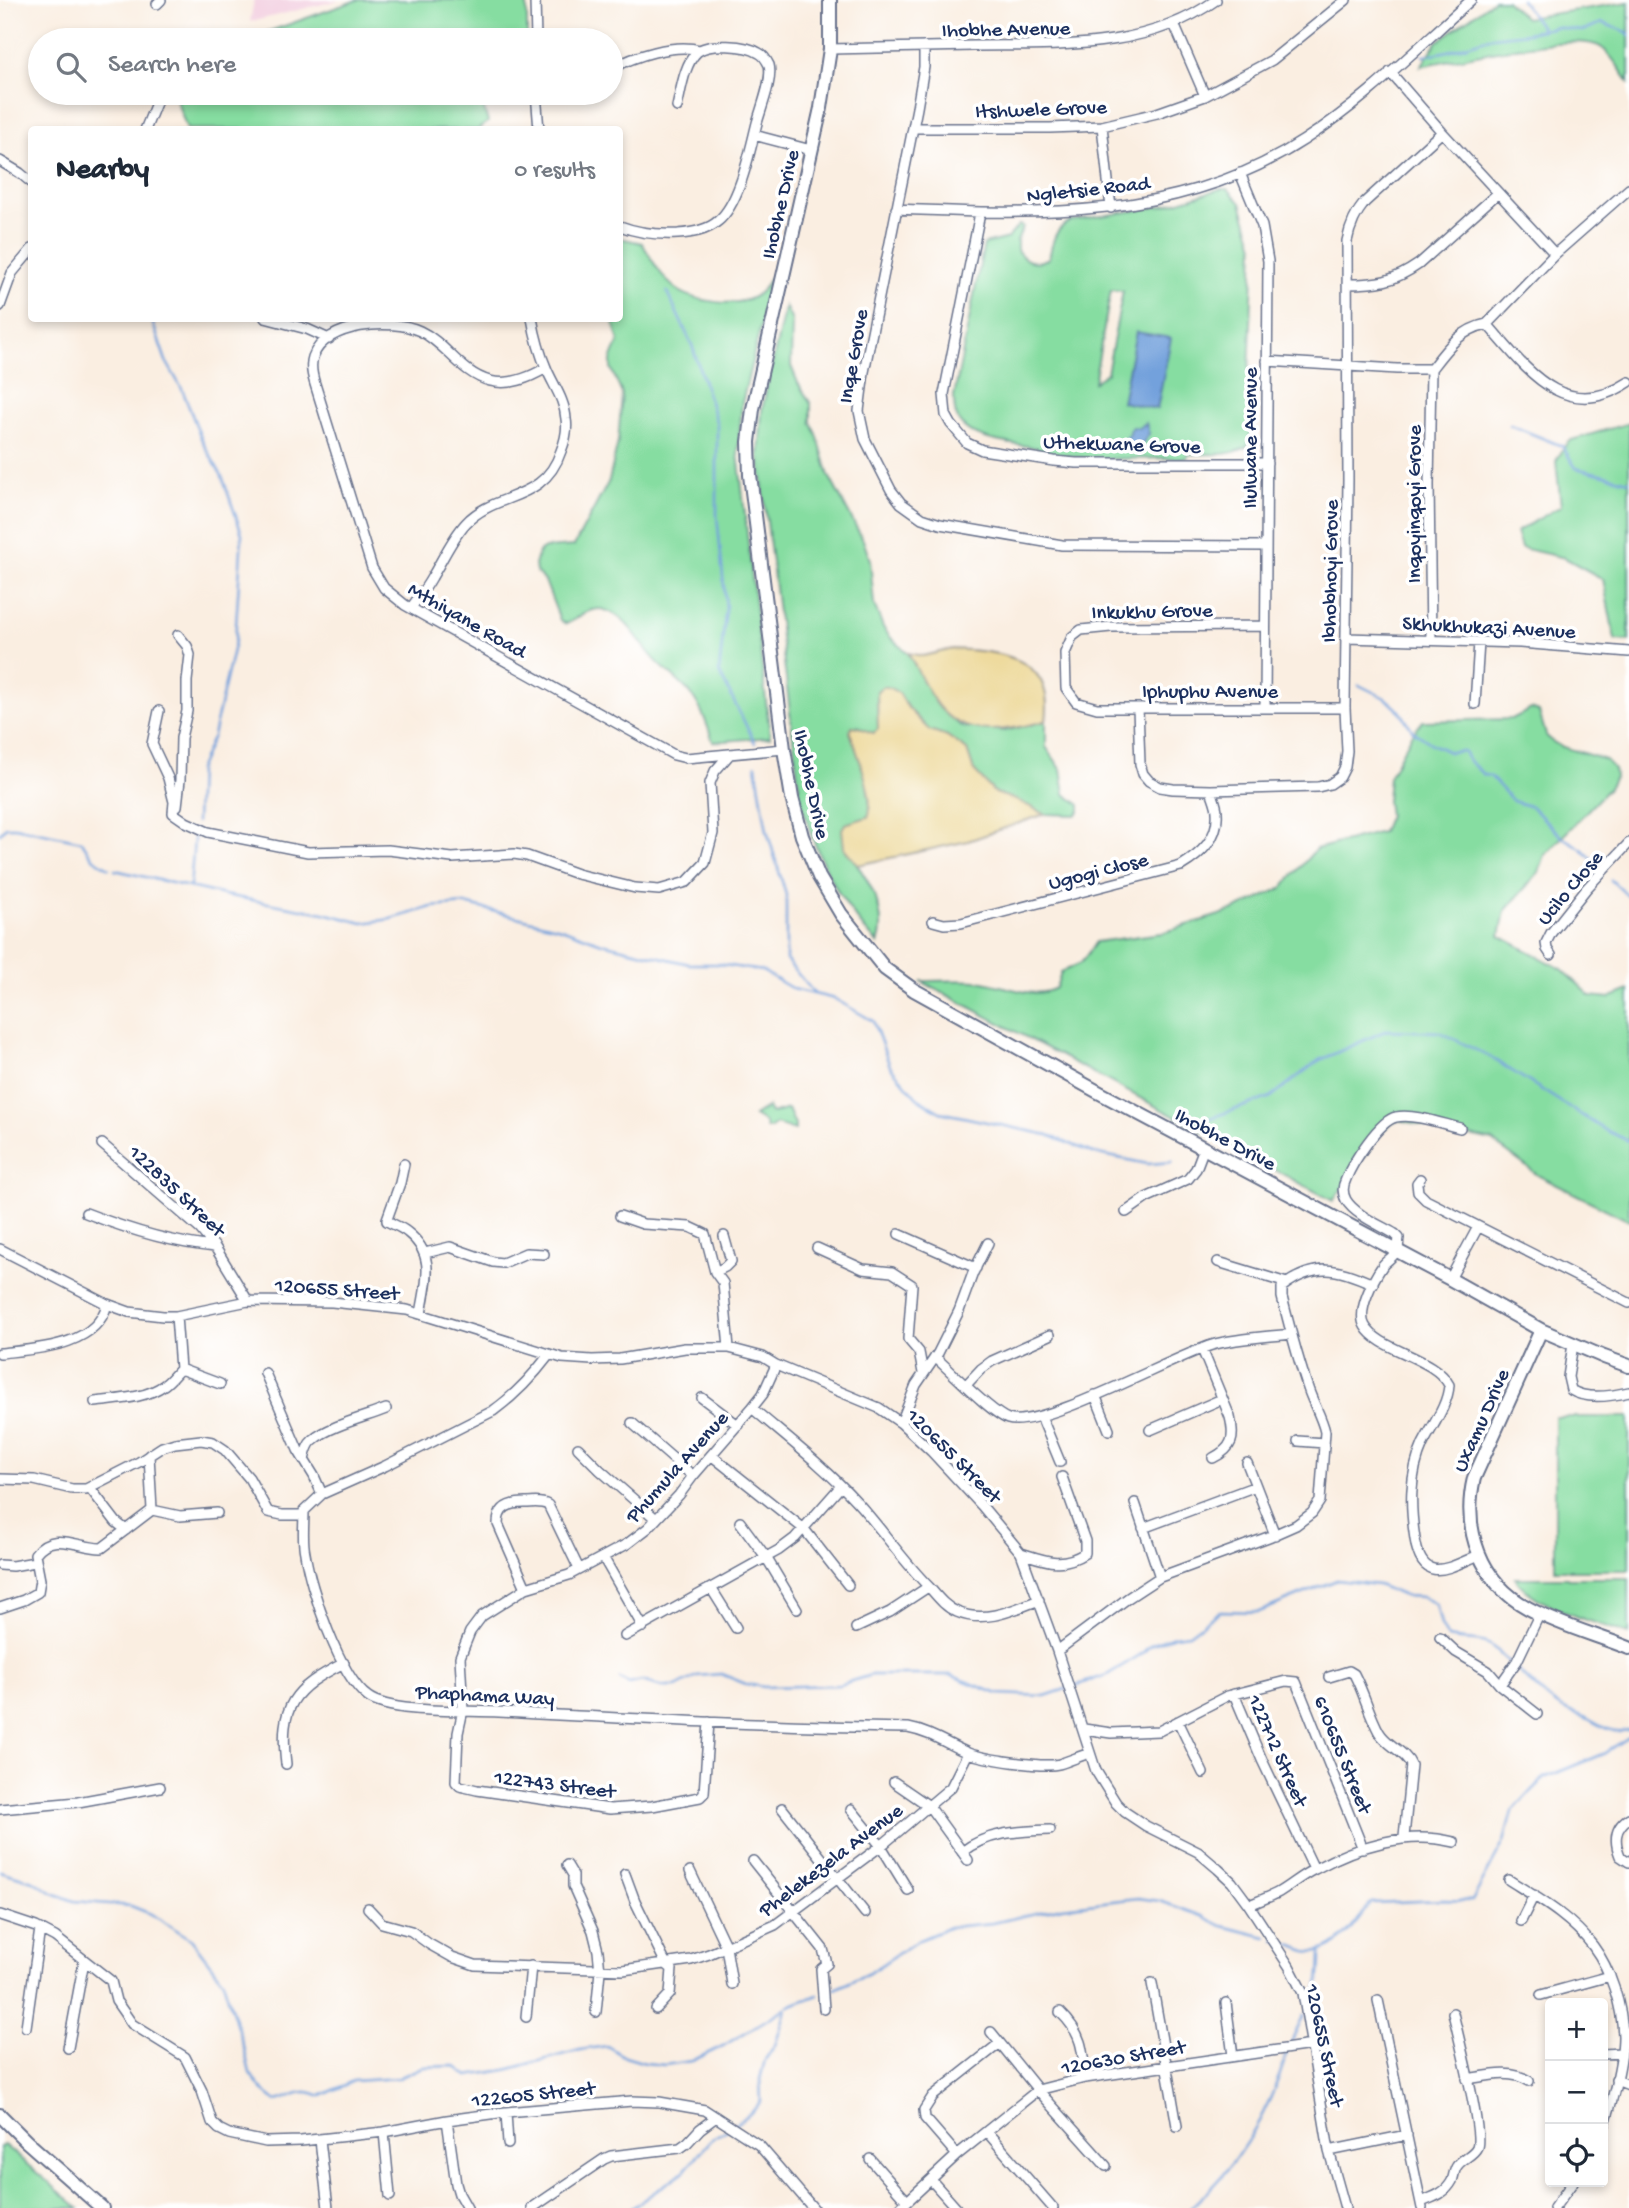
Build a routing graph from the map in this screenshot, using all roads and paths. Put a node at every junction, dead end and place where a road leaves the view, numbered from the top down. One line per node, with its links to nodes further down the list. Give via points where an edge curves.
1 (536, 0): 7 (street)
2 (830, 0): 9 (street, Ihobhe Drive)
3 (1216, 0): 6 (street, Ihobhe Avenue)
4 (1346, 0): 13 (street, Itshwele Grove, via 1272,60)
5 (1471, 0): 12 (street, Ngletsie Road)
6 (1174, 24): 8 (street, Ihobhe Avenue, via 1088,44); 13 (street)
7 (536, 28)
8 (924, 47): 9 (street, Ihobhe Avenue); 20 (street, Inqe Grove)
9 (830, 49): 23 (street, Ihobhe Drive)
10 (700, 50): 11 (street, via 686,48); 16 (street, via 688,66); 22 (street, via 731,47 753,50 764,57 770,76)
11 (623, 62)
12 (1390, 72): 21 (street); 25 (street, Ngletsie Road, via 1303,141)
13 (1205, 96): 19 (street, Itshwele Grove)
14 (155, 105): 17 (street)
15 (537, 105): 18 (street)
16 (677, 107)
17 (147, 126)
18 (539, 126)
19 (1102, 126): 20 (street, Itshwele Grove); 29 (street)
20 (912, 128): 30 (street, Inqe Grove)
21 (1442, 132): 28 (street); 35 (street, Ibhobhoyi Grove, via 1357,211 1347,242)
22 (754, 135): 23 (street); 32 (street, via 733,199 711,226 671,234)
23 (811, 150): 61 (street, Ihobhe Drive, via 749,442 751,492)
24 (0, 161): 26 (street)
25 (1240, 173): 29 (street, Ngletsie Road, via 1176,196); 41 (street, Ilulwane Avenue, via 1266,248)
26 (28, 180)
27 (1629, 189): 34 (street)
28 (1498, 193): 34 (street); 35 (street, via 1397,278)
29 (1111, 208): 31 (street, Ngletsie Road)
30 (897, 209): 31 (street, Ngletsie Road); 47 (street, Inqe Grove, via 859,411 870,450 901,503 940,524 1045,543)
31 (981, 213): 46 (street, Uthekwane Grove, via 944,394 946,415 967,443 982,450 1054,461)
32 (623, 227)
33 (28, 254): 36 (street, via 12,273)
34 (1555, 254): 39 (street)
35 (1347, 284): 42 (street, Ibhobhoyi Grove)
36 (0, 306)
37 (280, 322): 40 (street)
38 (533, 322): 43 (street)
39 (1487, 324): 44 (street, via 1458,337); 45 (street, via 1530,373 1565,394 1593,396)
40 (329, 339): 43 (street, via 362,326 398,325 426,334 465,368 492,382 530,378); 48 (street, Mthiyane Road, via 316,350 312,372 348,495 372,568 384,588)
41 (1267, 362): 42 (street); 46 (street, Ilulwane Avenue)
42 (1347, 365): 44 (street); 51 (street, Ibhobhoyi Grove)
43 (546, 368): 48 (street, via 566,420 565,438 552,470 533,487 465,524)
44 (1431, 369): 52 (street, Inqoyinqoyi Grove)
45 (1629, 382)
46 (1267, 463): 47 (street, Ilulwane Avenue)
47 (1265, 546): 49 (street, Ilulwane Avenue)
48 (411, 608): 62 (street, Mthiyane Road, via 657,747 687,758)
49 (1264, 626): 55 (street, Inkukhu Grove, via 1081,630 1065,653 1066,688); 58 (street, Ilulwane Avenue)
50 (178, 635): 64 (street, via 190,655)
51 (1346, 639): 52 (street, Skhukhukazi Avenue); 59 (street, Ibhobhoyi Grove)
52 (1431, 640): 53 (street, Skhukhukazi Avenue)
53 (1479, 642): 54 (street, Skhukhukazi Avenue); 56 (street)
54 (1629, 652)
55 (1076, 702): 57 (street, Iphuphu Avenue, via 1097,708)
56 (1475, 704)
57 (1138, 708): 58 (street, Iphuphu Avenue); 63 (street, Ibhobhoyi Grove, via 1140,764 1149,781 1173,789)
58 (1265, 708): 59 (street, Iphuphu Avenue)
59 (1345, 708): 63 (street, Ibhobhoyi Grove, via 1346,763 1340,777 1330,784)
60 (159, 711): 64 (street, via 152,744 168,778)
61 (784, 749): 62 (street, Mthiyane Road); 70 (street, Ihobhe Drive, via 802,836 819,877 841,914 885,969 914,990)
62 (729, 755): 64 (street, via 710,783 713,833 705,863 687,882 659,890 577,874 514,854 452,858 388,850 308,852 208,832)
63 (1211, 790): 66 (street, Ugogi Close, via 1217,812 1209,843 1181,866 961,923)
64 (176, 815)
65 (1629, 843): 67 (street, Ucilo Close, via 1551,933 1546,943)
66 (933, 921)
67 (1551, 955)
68 (1460, 1128): 83 (street, via 1393,1118 1378,1130 1345,1179 1343,1194 1349,1204 1395,1234)
69 (102, 1144): 80 (street, 122835 Street)
70 (1204, 1148): 73 (street, via 1188,1179); 83 (street, Ihobhe Drive)
71 (404, 1164): 84 (street, via 387,1222 410,1233)
72 (1420, 1179): 76 (street, via 1418,1192 1426,1200)
73 (1126, 1212)
74 (86, 1213): 80 (street, via 186,1244)
75 (620, 1216): 88 (street, via 643,1224 699,1230 705,1234)
76 (1478, 1227): 89 (street); 94 (street)
77 (899, 1234): 87 (street)
78 (724, 1236): 88 (street, via 731,1261)
79 (988, 1243): 87 (street)
80 (215, 1247): 92 (street, 122835 Street)
81 (817, 1248): 110 (street, via 863,1269 892,1272 912,1285 908,1339 919,1352)
82 (0, 1249): 93 (street, 120655 Street)
83 (1398, 1250): 89 (street, Ihobhe Drive); 91 (street)
84 (425, 1253): 85 (street, via 450,1247 503,1263 531,1252); 95 (street, via 428,1268)
85 (544, 1254)
86 (1219, 1262): 90 (street)
87 (976, 1268): 105 (street)
88 (715, 1272): 101 (street, via 723,1283)
89 (1450, 1279): 97 (street, Ihobhe Drive)
90 (1287, 1283): 91 (street, via 1332,1270); 98 (street, via 1282,1297)
91 (1373, 1284): 153 (street, via 1363,1306 1364,1326 1441,1375 1449,1385 1422,1447 1412,1484 1419,1559 1434,1570)
92 (248, 1301): 95 (street, 120655 Street, via 356,1304); 96 (street, 120655 Street)
93 (107, 1304): 96 (street, 120655 Street, via 138,1313); 103 (street, via 100,1322 73,1339 46,1349)
94 (1629, 1304)
95 (421, 1314): 104 (street, 120655 Street)
96 (176, 1316): 108 (street)
97 (1541, 1330): 100 (street, Ihobhe Drive); 153 (street, Uxamu Drive, via 1474,1478 1469,1514)
98 (1291, 1334): 102 (street); 127 (street, via 1323,1422)
99 (1050, 1335): 112 (street, via 992,1361)
100 (1573, 1344): 107 (street, Ihobhe Drive); 113 (street, via 1568,1377 1571,1390 1591,1396)
101 (729, 1348): 104 (street, 120655 Street, via 685,1348 620,1359); 106 (street, 120655 Street)
102 (1202, 1349): 114 (street); 116 (street)
103 (0, 1353)
104 (549, 1355): 141 (street, via 509,1400 492,1411)
105 (935, 1357): 110 (street); 112 (street)
106 (776, 1365): 118 (street, Phumula Avenue); 122 (street, 120655 Street, via 879,1408)
107 (1629, 1366)
108 (180, 1369): 111 (street); 117 (street, via 163,1386 145,1393)
109 (265, 1373): 132 (street)
110 (923, 1373): 122 (street)
111 (220, 1384)
112 (966, 1385): 120 (street, via 1008,1419)
113 (1629, 1392)
114 (1095, 1395): 120 (street); 124 (street)
115 (702, 1398): 123 (street)
116 (1222, 1399): 125 (street); 131 (street, via 1232,1439 1224,1453)
117 (95, 1402)
118 (752, 1408): 123 (street, Phumula Avenue); 138 (street)
119 (386, 1409): 132 (street, via 313,1440)
120 (1041, 1416): 133 (street)
121 (632, 1423): 135 (street)
122 (901, 1423): 152 (street, 120655 Street)
123 (738, 1425): 130 (street, Phumula Avenue)
124 (1109, 1430)
125 (1150, 1430)
126 (1298, 1441): 127 (street)
127 (1324, 1443): 151 (street, via 1320,1501 1312,1513)
128 (578, 1447): 146 (street)
129 (149, 1455): 140 (street); 143 (street); 145 (street, via 175,1443 213,1442 249,1478 268,1512)
130 (711, 1455): 135 (street, Phumula Avenue); 149 (street)
131 (1213, 1458)
132 (304, 1460): 141 (street)
133 (1060, 1462)
134 (1247, 1464): 139 (street)
135 (693, 1476): 146 (street, Phumula Avenue)
136 (1062, 1477): 152 (street, via 1085,1553 1061,1562)
137 (0, 1479): 140 (street)
138 (841, 1486): 149 (street); 161 (street)
139 (1256, 1486): 148 (street); 151 (street)
140 (90, 1488): 150 (street)
141 (322, 1494): 145 (street)
142 (1135, 1503): 148 (street)
143 (152, 1510): 144 (street, via 180,1516); 150 (street)
144 (217, 1513)
145 (304, 1515): 175 (street, Phaphama Way, via 304,1553 317,1605)
146 (656, 1519): 154 (street, Phumula Avenue)
147 (740, 1522): 155 (street)
148 (1143, 1528): 159 (street)
149 (804, 1529): 155 (street); 160 (street)
150 (126, 1530): 156 (street, via 102,1548 74,1541 46,1544 36,1552)
151 (1275, 1535): 159 (street)
152 (1021, 1553): 164 (street, 120655 Street)
153 (1479, 1555): 167 (street, Uxamu Drive, via 1502,1589)
154 (603, 1557): 158 (street, Phumula Avenue); 168 (street)
155 (766, 1557): 163 (street); 166 (street)
156 (35, 1562): 157 (street); 165 (street, via 38,1592)
157 (0, 1565)
158 (579, 1569): 162 (street, Phumula Avenue); 162 (street, via 548,1505 514,1503 501,1511 498,1524)
159 (1160, 1577): 174 (street)
160 (848, 1584)
161 (928, 1587): 164 (street, via 955,1611 976,1616 1000,1615); 170 (street)
162 (526, 1588): 180 (street, Phumula Avenue, via 482,1616 470,1632 460,1657)
163 (711, 1588): 168 (street); 169 (street)
164 (1039, 1600): 174 (street, 120655 Street)
165 (0, 1608)
166 (797, 1609)
167 (1541, 1614): 173 (street, Uxamu Drive); 178 (street)
168 (643, 1627): 171 (street)
169 (736, 1628)
170 (856, 1628)
171 (625, 1636)
172 (1440, 1637): 178 (street)
173 (1629, 1648)
174 (1057, 1651): 184 (street, 120655 Street)
175 (344, 1663): 180 (street, Phaphama Way, via 359,1689 382,1705); 187 (street, via 307,1683 295,1697 285,1719)
176 (1329, 1676): 198 (street, via 1354,1674 1380,1734 1409,1760)
177 (1286, 1681): 179 (street, 122712 Street); 201 (street, 610655 Street, via 1296,1682)
178 (1500, 1685): 181 (street)
179 (1234, 1694): 182 (street); 205 (street, 122712 Street)
180 (463, 1710): 183 (street, Phaphama Way); 189 (street, Phumula Avenue)
181 (1537, 1714)
182 (1178, 1721): 184 (street, via 1150,1732); 188 (street)
183 (709, 1723): 185 (street, Phaphama Way, via 908,1728); 189 (street, 122743 Street, via 704,1793 692,1799 610,1809 477,1790)
184 (1084, 1729): 186 (street, 120655 Street)
185 (968, 1753): 186 (street, Phaphama Way, via 1046,1765); 192 (street, Phelekezela Avenue, via 951,1787)
186 (1090, 1753): 212 (street, 120655 Street, via 1096,1771 1125,1812 1198,1852 1232,1882)
187 (286, 1764)
188 (1203, 1773)
189 (456, 1782)
190 (894, 1782): 192 (street)
191 (160, 1787): 194 (street, via 78,1802)
192 (929, 1805): 197 (street, via 965,1856 969,1846 996,1835); 200 (street, Phelekezela Avenue)
193 (782, 1808): 208 (street)
194 (0, 1809)
195 (851, 1809): 200 (street)
196 (1629, 1818): 203 (street, via 1615,1837 1620,1856)
197 (1050, 1830)
198 (1404, 1837): 199 (street); 201 (street)
199 (1454, 1842)
200 (881, 1846): 208 (street, Phelekezela Avenue); 210 (street)
201 (1363, 1849): 205 (street)
202 (753, 1861): 214 (street)
203 (1629, 1862)
204 (568, 1865): 223 (street, via 593,1931)
205 (1314, 1869): 212 (street)
206 (691, 1871): 219 (street)
207 (625, 1874): 221 (street)
208 (838, 1877): 214 (street, Phelekezela Avenue); 215 (street)
209 (1509, 1880): 211 (street)
210 (908, 1889)
211 (1534, 1895): 217 (street); 224 (street, via 1592,1944)
212 (1249, 1905): 240 (street, 120655 Street, via 1303,1993)
213 (368, 1908): 222 (street, Phelekezela Avenue, via 383,1923 411,1931 463,1962)
214 (793, 1913): 219 (street, Phelekezela Avenue); 231 (street, via 826,1955 827,1964 821,1969)
215 (865, 1913)
216 (0, 1915): 218 (street)
217 (1521, 1921)
218 (40, 1929): 220 (street); 237 (street)
219 (726, 1947): 221 (street, Phelekezela Avenue); 226 (street)
220 (84, 1961): 241 (street); 261 (street, 122605 Street, via 111,1981 116,2001 132,2024 185,2057 219,2129 266,2142)
221 (666, 1964): 223 (street, Phelekezela Avenue); 230 (street, via 672,1969 671,1988)
222 (531, 1966): 223 (street, Phelekezela Avenue); 235 (street)
223 (600, 1971): 232 (street)
224 (1610, 1976): 227 (street); 236 (street)
225 (1152, 1983): 245 (street)
226 (732, 1984)
227 (1541, 1995)
228 (1378, 2000): 260 (street)
229 (1226, 2003): 244 (street)
230 (656, 2009)
231 (824, 2009)
232 (596, 2012)
233 (1060, 2012): 246 (street, via 1079,2036)
234 (1453, 2013): 247 (street)
235 (526, 2017)
236 (1625, 2019): 242 (street)
237 (26, 2026)
238 (991, 2032): 239 (street)
239 (1000, 2043): 251 (street); 264 (street, via 924,2110 925,2118)
240 (1311, 2045): 244 (street, 120630 Street); 263 (street, 120655 Street)
241 (68, 2048)
242 (1621, 2053): 243 (street); 248 (street)
243 (1608, 2054)
244 (1233, 2056): 245 (street, 120630 Street)
245 (1166, 2065): 246 (street, 120630 Street); 257 (street)
246 (1085, 2078): 251 (street, 120630 Street)
247 (1467, 2080): 249 (street, via 1508,2074); 271 (street, via 1478,2145 1457,2167 1447,2188)
248 (1616, 2080): 250 (street); 256 (street)
249 (1529, 2081)
250 (1629, 2085)
251 (1038, 2090): 259 (street, 120630 Street); 266 (street)
252 (506, 2112): 254 (street, 122605 Street, via 632,2101 705,2110); 255 (street, 122605 Street); 262 (street)
253 (0, 2115): 272 (street)
254 (716, 2118): 275 (street, via 680,2148 604,2159); 276 (street, 122605 Street, via 759,2145)
255 (447, 2120): 258 (street, 122605 Street); 274 (street, via 458,2194)
256 (1605, 2124)
257 (1177, 2126)
258 (384, 2132): 261 (street, 122605 Street); 269 (street)
259 (987, 2132): 264 (street, 120630 Street); 278 (street)
260 (1407, 2135): 263 (street); 271 (street)
261 (320, 2140): 273 (street)
262 (508, 2144)
263 (1329, 2151): 279 (street, 120655 Street)
264 (957, 2155): 267 (street, 120630 Street)
265 (870, 2159): 270 (street)
266 (1105, 2166)
267 (932, 2181): 270 (street, 120630 Street); 277 (street)
268 (1569, 2187): 280 (street)
269 (390, 2196)
270 (904, 2205)
271 (1422, 2205)
272 (102, 2208)
273 (328, 2208)
274 (467, 2208)
275 (532, 2208)
276 (813, 2208)
277 (956, 2208)
278 (1053, 2208)
279 (1345, 2208)
280 (1554, 2208)

